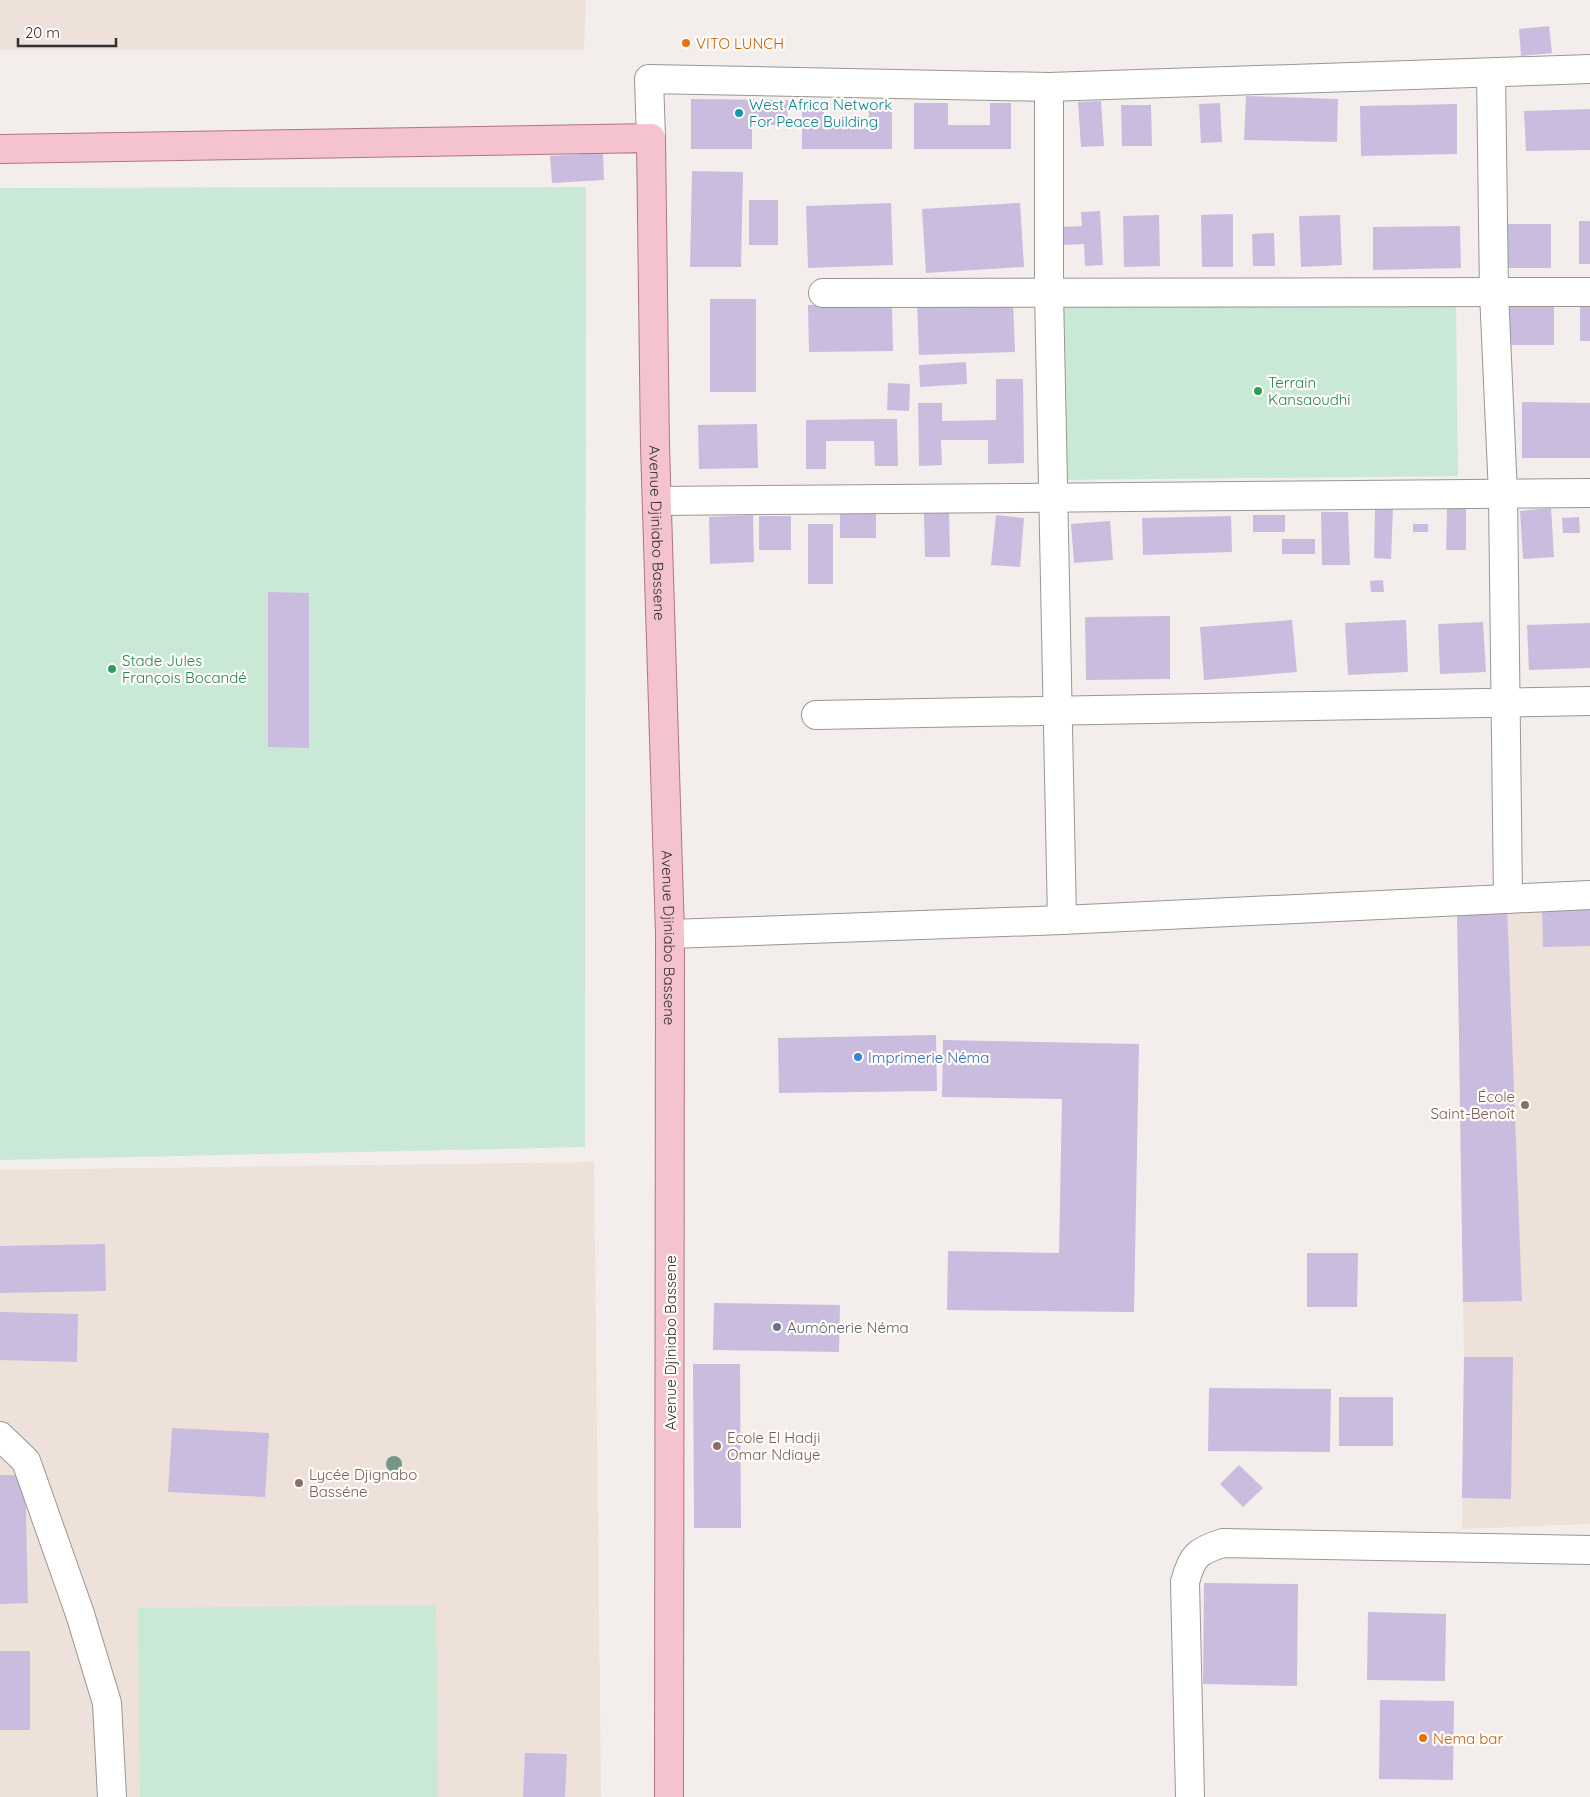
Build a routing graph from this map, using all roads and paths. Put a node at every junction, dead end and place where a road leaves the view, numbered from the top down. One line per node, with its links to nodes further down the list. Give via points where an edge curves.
1 (1590, 69): 2 (street)
2 (1491, 73): 3 (street); 7 (street)
3 (1049, 87): 4 (street, Avenue Djiniabo Bassene, via 648,79); 6 (street)
4 (651, 138): 5 (main road); 13 (main road, Avenue Djiniabo Bassene)
5 (0, 149)
6 (1049, 292): 7 (street); 9 (street); 12 (street)
7 (1494, 292): 8 (street); 11 (street)
8 (1590, 292)
9 (823, 293)
10 (1590, 493): 11 (street)
11 (1503, 494): 12 (street); 15 (street)
12 (1055, 499): 13 (street); 16 (street)
13 (658, 501): 21 (main road, Avenue Djiniabo Bassene)
14 (1590, 701): 15 (street)
15 (1504, 702): 16 (street); 19 (street)
16 (1059, 711): 17 (street); 20 (street)
17 (816, 715)
18 (1590, 895): 19 (street)
19 (1508, 899): 20 (street)
20 (1062, 920): 21 (street)
21 (670, 934): 25 (main road, Avenue Djiniabo Bassene)
22 (0, 1436): 24 (street, via 26,1461 80,1614 107,1703)
23 (1590, 1550): 26 (street, via 1223,1543 1202,1550 1190,1563 1185,1582)
24 (112, 1797)
25 (669, 1797)
26 (1190, 1797)

